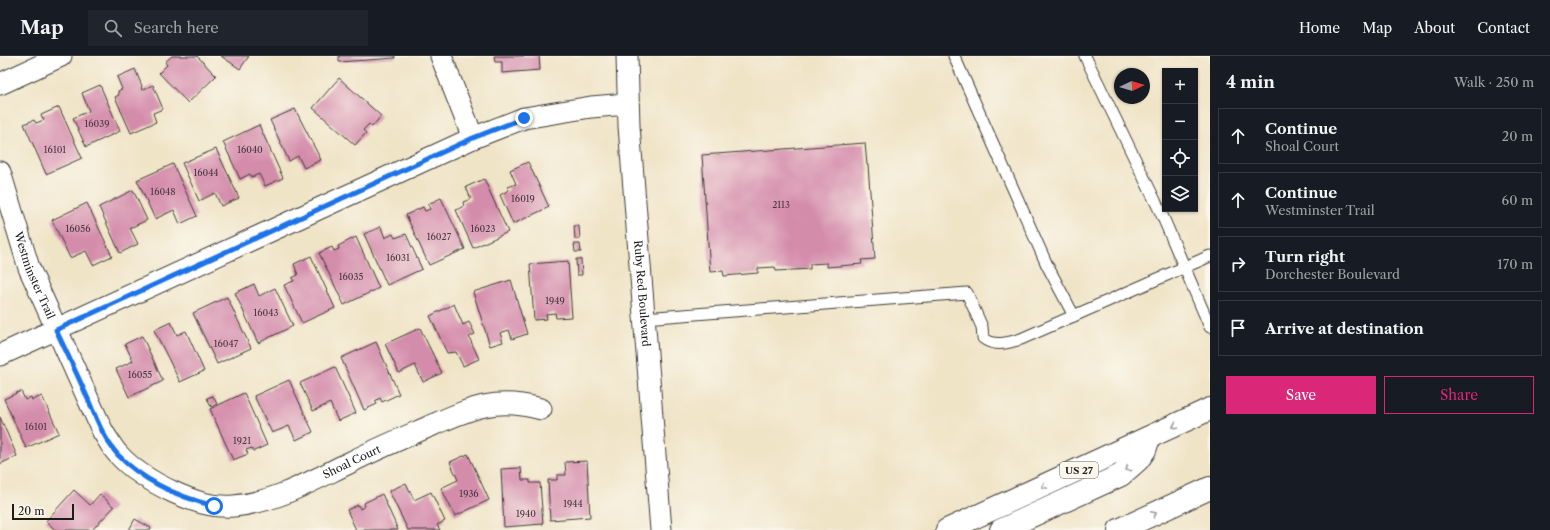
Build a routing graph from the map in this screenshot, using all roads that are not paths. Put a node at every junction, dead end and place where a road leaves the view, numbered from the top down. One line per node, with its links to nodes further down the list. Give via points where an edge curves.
1 (61, 56): 6 (street)
2 (442, 56): 8 (street)
3 (627, 56): 7 (street, Ruby Red Boulevard)
4 (954, 56): 12 (lane, via 1047,265)
5 (1085, 56): 11 (lane, via 1162,215)
6 (0, 84)
7 (627, 104): 8 (street, via 524,118); 13 (street, Ruby Red Boulevard)
8 (473, 138): 15 (street)
9 (0, 172): 15 (street, Westminster Trail, via 23,252)
10 (1210, 256): 11 (lane)
11 (1184, 267): 12 (lane); 14 (lane)
12 (1074, 316): 13 (lane, via 1021,339 997,343 989,343 983,338 982,327 967,293)
13 (644, 318): 22 (street, Ruby Red Boulevard)
14 (1210, 327)
15 (56, 330): 16 (street); 20 (street, Westminster Trail, via 103,432 118,454)
16 (0, 355)
17 (541, 409): 20 (street, Shoal Court, via 510,403 486,405 464,411 292,491 265,500 234,506 214,506)
18 (1210, 409): 19 (highway, US 27, one-way to 19)
19 (1149, 438): 23 (highway, US 27, one-way to 23); 24 (highway, one-way to 24, via 1138,460 1120,475)
20 (162, 487)
21 (1210, 488): 25 (highway, one-way to 21)
22 (661, 530)
23 (947, 530)
24 (1001, 530)
25 (1119, 530)

